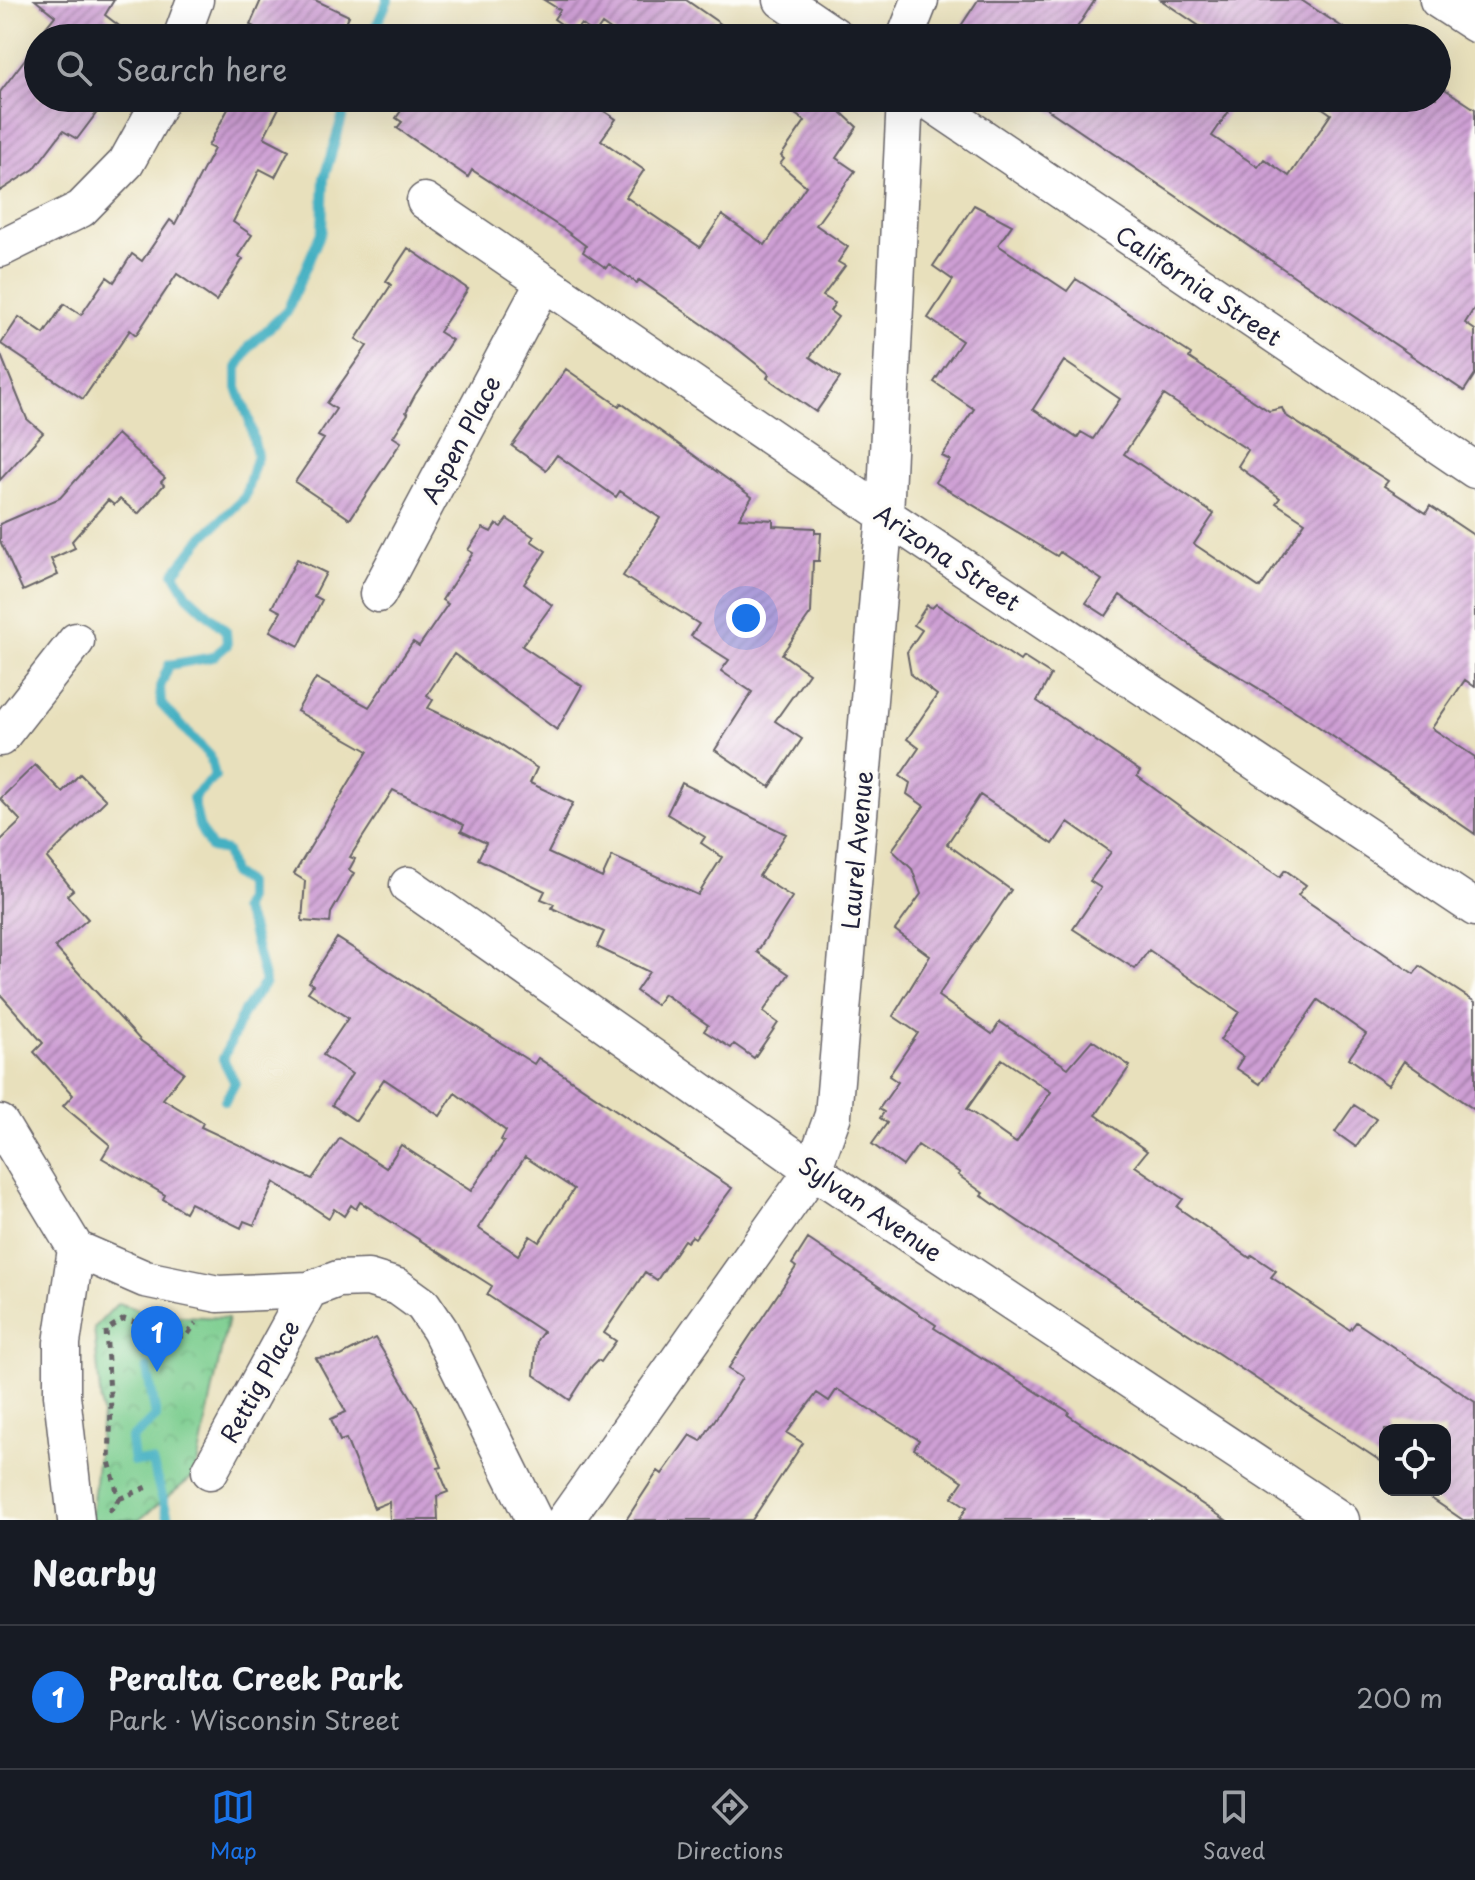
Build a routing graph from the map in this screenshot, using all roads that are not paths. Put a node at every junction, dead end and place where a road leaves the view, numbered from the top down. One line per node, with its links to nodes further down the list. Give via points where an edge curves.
1 (195, 0): 5 (street)
2 (782, 0): 6 (street)
3 (920, 0): 7 (street)
4 (1438, 0): 8 (street)
5 (186, 24)
6 (817, 24)
7 (911, 24)
8 (1475, 24)
9 (154, 112): 13 (street, via 126,163 81,209)
10 (904, 112): 16 (street, Laurel Avenue)
11 (945, 112): 15 (street, California Street)
12 (425, 201): 14 (street, Arizona Street)
13 (0, 249)
14 (543, 284): 16 (street, Arizona Street); 17 (street, Aspen Place)
15 (1475, 470)
16 (885, 515): 21 (street, Arizona Street); 23 (street, Laurel Avenue, via 833,1115)
17 (378, 594)
18 (76, 641): 19 (street)
19 (0, 738)
20 (408, 885): 23 (street, Sylvan Avenue)
21 (1475, 908)
22 (0, 1123): 24 (street)
23 (813, 1170): 29 (street, Laurel Avenue); 30 (street, Sylvan Avenue)
24 (76, 1249): 25 (street, via 145,1279 218,1294); 27 (street, via 62,1343 62,1395)
25 (309, 1290): 26 (street, Rettig Place); 28 (street, via 338,1279 368,1278 398,1287 423,1305)
26 (210, 1471)
27 (76, 1520)
28 (534, 1520)
29 (565, 1520)
30 (1341, 1520)

